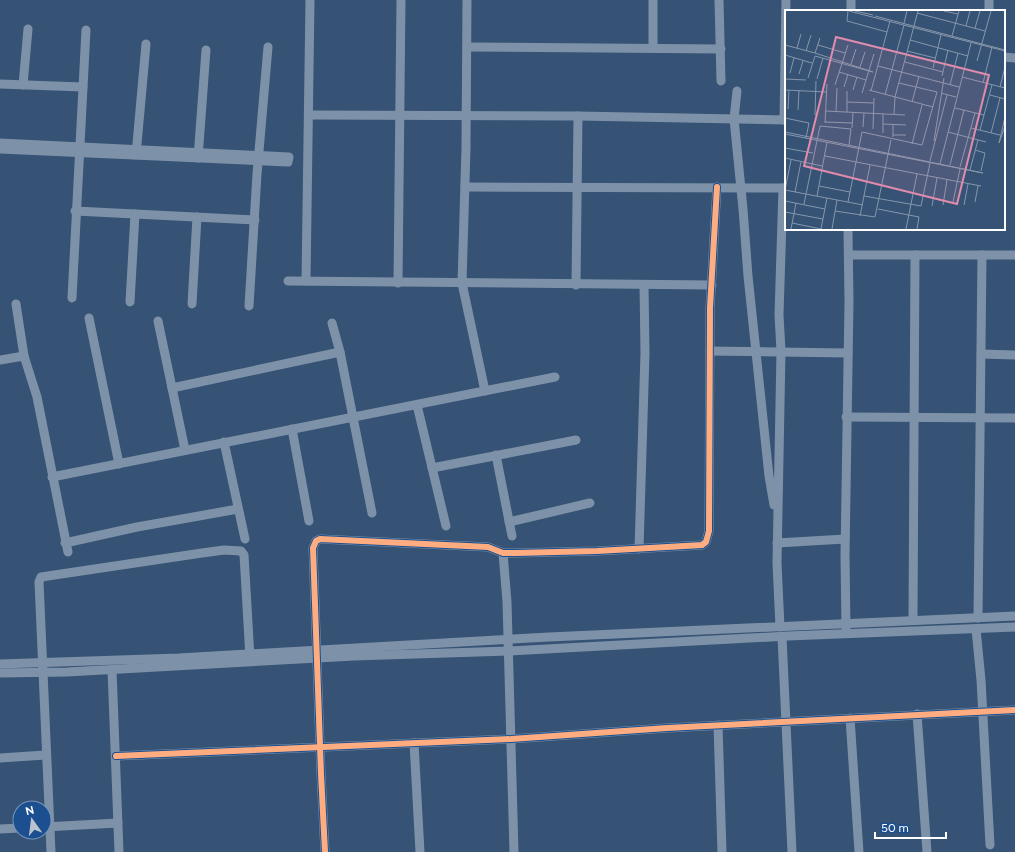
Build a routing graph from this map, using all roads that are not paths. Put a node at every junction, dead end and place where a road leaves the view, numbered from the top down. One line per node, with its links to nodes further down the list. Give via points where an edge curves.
1 (310, 0): 25 (street)
2 (401, 0): 26 (street)
3 (467, 0): 13 (street)
4 (653, 0): 15 (street)
5 (719, 0): 16 (street)
6 (786, 0): 8 (street)
7 (989, 0): 9 (street)
8 (786, 10)
9 (990, 10)
10 (28, 29): 22 (street)
11 (86, 30): 23 (street)
12 (146, 44): 34 (street)
13 (467, 46): 15 (street); 27 (street)
14 (268, 47): 36 (street)
15 (653, 48): 16 (street)
16 (721, 49): 20 (street)
17 (206, 50): 35 (street)
18 (1005, 57): 19 (street)
19 (1015, 58)
20 (721, 81)
21 (0, 84): 22 (street)
22 (22, 85): 23 (street)
23 (83, 87): 33 (street)
24 (737, 91): 29 (street)
25 (309, 115): 26 (street); 52 (street)
26 (398, 116): 27 (street); 53 (street)
27 (467, 116): 28 (street); 37 (street)
28 (578, 116): 29 (street); 38 (street)
29 (734, 119): 30 (street); 40 (street)
30 (785, 120)
31 (0, 143): 33 (street)
32 (0, 148): 33 (street)
33 (80, 150): 34 (street); 42 (street)
34 (136, 152): 35 (street)
35 (198, 155): 36 (street)
36 (259, 158): 45 (street)
37 (465, 187): 38 (street); 54 (street)
38 (577, 187): 39 (street); 55 (street)
39 (717, 187): 40 (street); 57 (street)
40 (740, 188): 41 (street); 66 (street)
41 (784, 188): 68 (street)
42 (76, 211): 43 (street); 58 (street)
43 (135, 214): 44 (street); 59 (street)
44 (197, 217): 45 (street); 61 (street)
45 (255, 220): 62 (street)
46 (848, 230): 47 (street)
47 (849, 255): 48 (street); 70 (street)
48 (915, 255): 49 (street); 80 (street)
49 (982, 255): 50 (street); 71 (street)
50 (1015, 255)
51 (288, 281): 52 (street)
52 (306, 282): 53 (street)
53 (398, 283): 54 (street)
54 (462, 283): 55 (street); 77 (street)
55 (576, 285): 56 (street)
56 (644, 285): 57 (street); 103 (street, via 645,353)
57 (712, 285): 67 (street)
58 (72, 298)
59 (130, 302)
60 (16, 304): 73 (street)
61 (192, 304)
62 (249, 306)
63 (89, 318): 89 (street)
64 (158, 322): 76 (street)
65 (332, 323): 69 (street)
66 (756, 350): 67 (street); 68 (street); 98 (street, via 769,476)
67 (710, 351): 103 (street, via 709,531 706,542 702,545)
68 (780, 351): 70 (street); 98 (street)
69 (340, 352): 76 (street); 81 (street)
70 (848, 353): 79 (street)
71 (981, 354): 72 (street); 82 (street)
72 (1015, 355)
73 (24, 356): 74 (street); 91 (street, via 37,397)
74 (0, 360)
75 (555, 377): 77 (street)
76 (172, 388): 87 (street)
77 (485, 391): 78 (street)
78 (417, 405): 81 (street); 90 (street)
79 (846, 417): 80 (street); 101 (street)
80 (914, 417): 82 (street); 107 (street)
81 (352, 418): 84 (street); 94 (street)
82 (980, 418): 83 (street); 106 (street)
83 (1015, 418)
84 (292, 429): 86 (street); 95 (street)
85 (576, 440): 88 (street)
86 (224, 442): 87 (street); 93 (street)
87 (185, 450): 89 (street)
88 (496, 455): 90 (street); 96 (street)
89 (119, 464): 91 (street)
90 (432, 468): 97 (street)
91 (52, 477): 93 (street, via 66,548 137,527)
92 (590, 503): 96 (street)
93 (238, 509): 100 (street)
94 (372, 513)
95 (309, 520)
96 (509, 522): 99 (street)
97 (446, 526)
98 (778, 526): 102 (street)
99 (512, 536)
100 (245, 539)
101 (845, 539): 102 (street); 108 (street)
102 (777, 543): 109 (street)
103 (639, 549): 104 (street)
104 (503, 553): 114 (street); 116 (street, via 488,547 320,539 316,541 313,548)
105 (1015, 616): 106 (street)
106 (978, 618): 107 (street)
107 (913, 620): 108 (street)
108 (846, 623): 109 (street); 112 (street)
109 (780, 627): 114 (street)
110 (1015, 627): 111 (street)
111 (976, 629): 112 (street); 124 (street)
112 (846, 634): 113 (street)
113 (782, 637): 115 (street); 127 (street)
114 (508, 640): 115 (street); 116 (street)
115 (509, 651): 116 (street); 129 (street)
116 (317, 654): 117 (street); 131 (street)
117 (250, 658): 118 (street); 118 (street, via 244,555 241,551 224,550 41,577 39,582); 120 (street)
118 (42, 662): 119 (street); 121 (street)
119 (0, 664)
120 (112, 670): 121 (street); 133 (street)
121 (42, 673): 122 (street); 132 (street)
122 (0, 674)
123 (1015, 710): 124 (street)
124 (983, 711): 125 (street); 141 (street)
125 (917, 714): 126 (street); 150 (street)
126 (850, 718): 127 (street); 149 (street)
127 (786, 722): 128 (street); 148 (street)
128 (718, 725): 129 (street); 147 (street)
129 (511, 739): 130 (street); 146 (street)
130 (414, 743): 131 (street); 145 (street)
131 (320, 747): 133 (street); 144 (street)
132 (45, 755): 134 (street); 135 (street)
133 (116, 756): 136 (street)
134 (0, 758)
135 (46, 800)
136 (118, 823): 137 (street); 143 (street)
137 (52, 827)
138 (12, 828): 139 (street)
139 (0, 829)
140 (49, 840): 142 (street)
141 (990, 845)
142 (51, 852)
143 (119, 852)
144 (325, 852)
145 (420, 852)
146 (514, 852)
147 (722, 852)
148 (792, 852)
149 (859, 852)
150 (926, 852)

